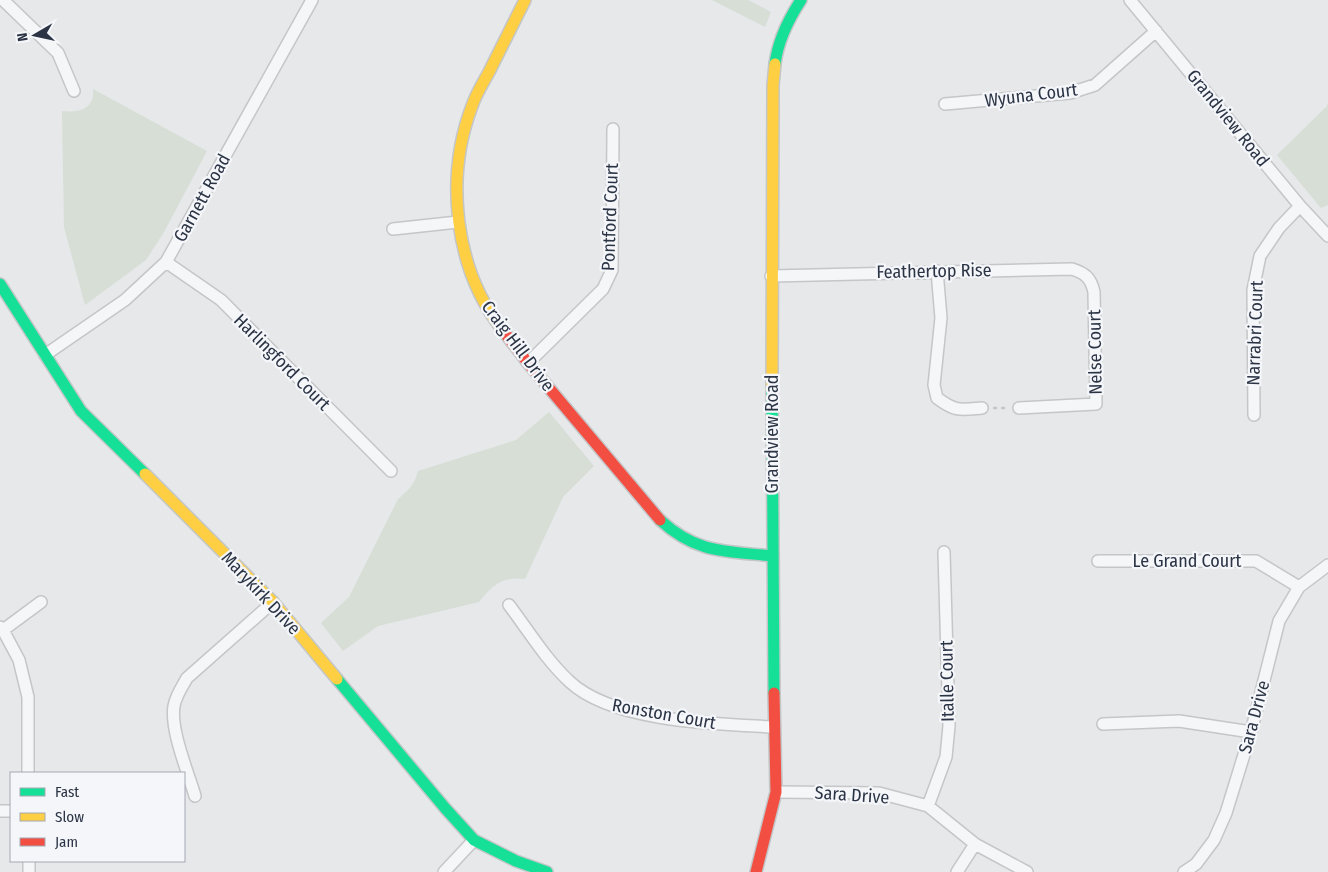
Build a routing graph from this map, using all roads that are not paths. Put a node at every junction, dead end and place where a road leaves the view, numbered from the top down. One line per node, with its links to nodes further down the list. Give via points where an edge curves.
1 (3, 0): 7 (street, via 58,53)
2 (312, 0): 14 (street, Garnett Road)
3 (525, 0): 11 (street, Craig Hill Drive, via 472,105 458,165)
4 (802, 0): 16 (street, Grandview Road, via 788,21 777,51 773,85)
5 (1130, 0): 6 (street, Grandview Road)
6 (1156, 31): 8 (street, Wyuna Court, via 1095,85 1070,93); 10 (street, Grandview Road)
7 (74, 91)
8 (945, 104)
9 (613, 129): 20 (street, Pontford Court, via 612,270 603,289)
10 (1300, 206): 13 (street, Grandview Road); 23 (street, Narrabri Court, via 1279,228 1260,256 1253,290)
11 (458, 222): 12 (street); 20 (street, Craig Hill Drive, via 478,289 494,318)
12 (393, 229)
13 (1328, 236)
14 (166, 262): 19 (street, Garnett Road, via 125,300); 24 (street, Harlingford Court, via 221,300)
15 (937, 271): 16 (street, Feathertop Rise); 17 (street, Feathertop Rise, via 1072,269 1087,276); 21 (street, via 942,318 934,385 937,398 959,410)
16 (771, 276): 26 (street, Grandview Road)
17 (1092, 283): 22 (street, Nelse Court, via 1096,404)
18 (0, 284): 19 (street, Marykirk Drive)
19 (45, 355): 31 (street, Marykirk Drive, via 87,418)
20 (528, 363): 26 (street, Craig Hill Drive, via 654,514 673,532 695,544 716,550)
21 (982, 408)
22 (1019, 408)
23 (1254, 415)
24 (391, 471)
25 (944, 552): 40 (street, Italle Court, via 949,726 946,757)
26 (773, 556): 35 (street, Grandview Road)
27 (1098, 561): 29 (street, Le Grand Court, via 1256,561)
28 (1328, 565): 29 (street, Sara Drive)
29 (1299, 587): 36 (street, Sara Drive, via 1279,621)
30 (41, 602): 33 (street)
31 (273, 602): 39 (street, via 187,678 178,692 174,727); 41 (street, Marykirk Drive)
32 (508, 605): 35 (street, Ronston Court, via 554,666 570,683 596,699 622,709 698,723)
33 (2, 628): 37 (street, via 19,660 28,697)
34 (1103, 724): 36 (street, via 1179,721)
35 (774, 727): 38 (street, Grandview Road)
36 (1251, 732): 43 (street, Sara Drive, via 1226,813)
37 (28, 772)
38 (776, 792): 40 (street, Sara Drive, via 879,793); 46 (street, Grandview Road)
39 (195, 796)
40 (928, 806): 42 (street, Sara Drive)
41 (474, 840): 44 (street); 45 (street, Marykirk Drive)
42 (975, 844): 47 (street); 48 (street, Sara Drive)
43 (1200, 868): 49 (street, Sara Drive)
44 (444, 872)
45 (547, 872)
46 (756, 872)
47 (957, 872)
48 (1027, 872)
49 (1184, 872)

